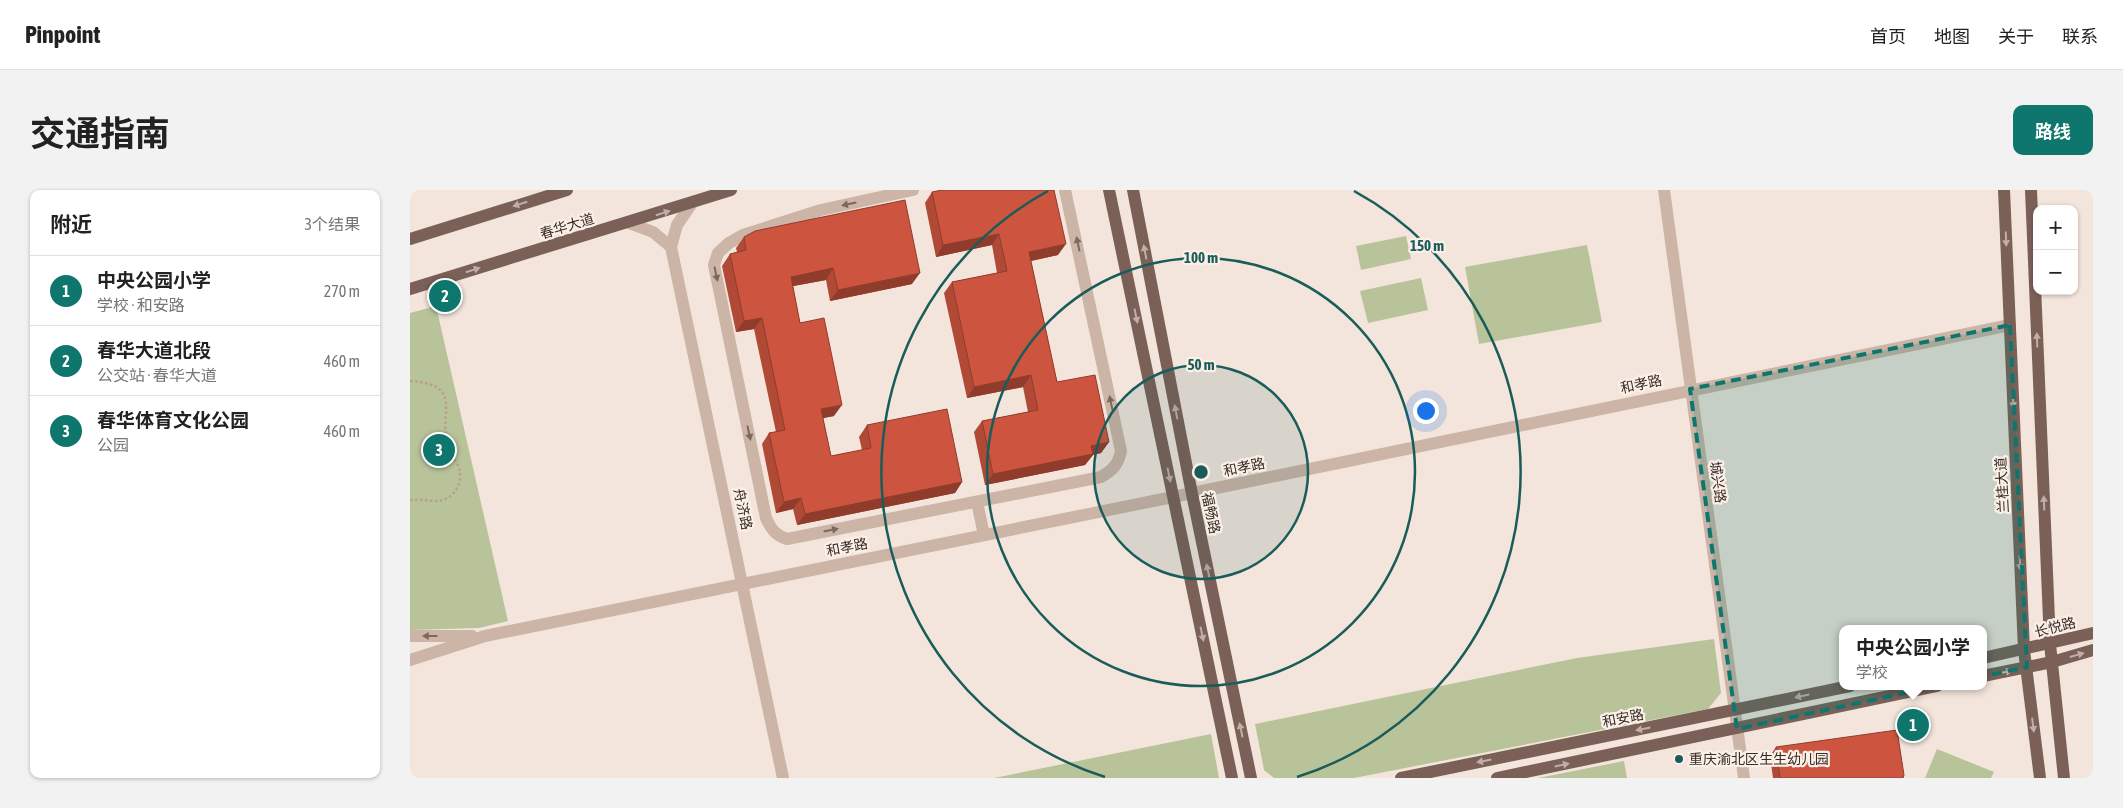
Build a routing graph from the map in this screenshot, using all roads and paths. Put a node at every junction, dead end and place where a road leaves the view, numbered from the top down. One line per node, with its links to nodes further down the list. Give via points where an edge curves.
1 (566, 190): 13 (main road, one-way to 13)
2 (731, 190): 11 (main road, 春华大道)
3 (913, 190): 9 (street)
4 (1065, 190): 22 (street, one-way to 4, via 1101,477 1119,462 1121,451)
5 (1664, 190): 18 (street, 城兴路)
6 (2004, 190): 16 (main road, 兰桂大道, one-way to 16)
7 (2031, 190): 28 (main road, one-way to 7)
8 (1134, 192): 19 (main road, 福畅路, one-way to 8)
9 (870, 195): 22 (street, one-way to 22, via 743,235 718,253 714,265 766,518 771,529 787,539)
10 (1111, 195): 20 (main road, one-way to 20)
11 (692, 203): 12 (main road, 春华大道, one-way to 11); 14 (street, via 677,225)
12 (629, 223): 14 (street, via 654,232); 15 (main road, 春华大道, one-way to 12)
13 (410, 239)
14 (671, 247): 24 (street, 舟济路)
15 (410, 289)
16 (2010, 325): 18 (street, 和孝路); 29 (main road, 兰桂大道, one-way to 29)
17 (410, 380): 21 (path, via 428,382 444,397 448,412 446,440 461,480 454,494 447,498 438,501)
18 (1690, 389): 19 (street, 和孝路); 38 (street, 城兴路)
19 (1192, 494): 20 (street, 和孝路); 42 (main road, 福畅路, one-way to 19)
20 (1173, 497): 23 (street, 和孝路); 41 (main road, one-way to 41)
21 (410, 500)
22 (977, 502): 23 (street)
23 (984, 535): 24 (street, 和孝路)
24 (743, 583): 27 (street, 和孝路); 40 (street, 舟济路)
25 (2093, 633): 28 (main road, 长悦路)
26 (410, 636): 27 (street, one-way to 26)
27 (485, 636): 32 (street)
28 (2050, 644): 29 (main road, 长悦路); 33 (main road)
29 (2024, 650): 31 (main road); 34 (main road, 兰桂大道)
30 (2093, 650): 33 (main road, one-way to 30)
31 (1987, 657)
32 (410, 660)
33 (2052, 662): 34 (main road); 47 (main road)
34 (2026, 667): 35 (main road, one-way to 34); 46 (main road, 兰桂大道, one-way to 46)
35 (1987, 675)
36 (1839, 688): 38 (main road, 和安路, one-way to 38)
37 (1918, 690): 39 (main road)
38 (1734, 710): 39 (street, 城兴路); 43 (main road, 和安路, one-way to 43)
39 (1737, 728): 44 (main road, one-way to 39); 45 (street, 城兴路)
40 (783, 778)
41 (1232, 778)
42 (1251, 778)
43 (1401, 778)
44 (1497, 778)
45 (1744, 778)
46 (2040, 778)
47 (2064, 778)

